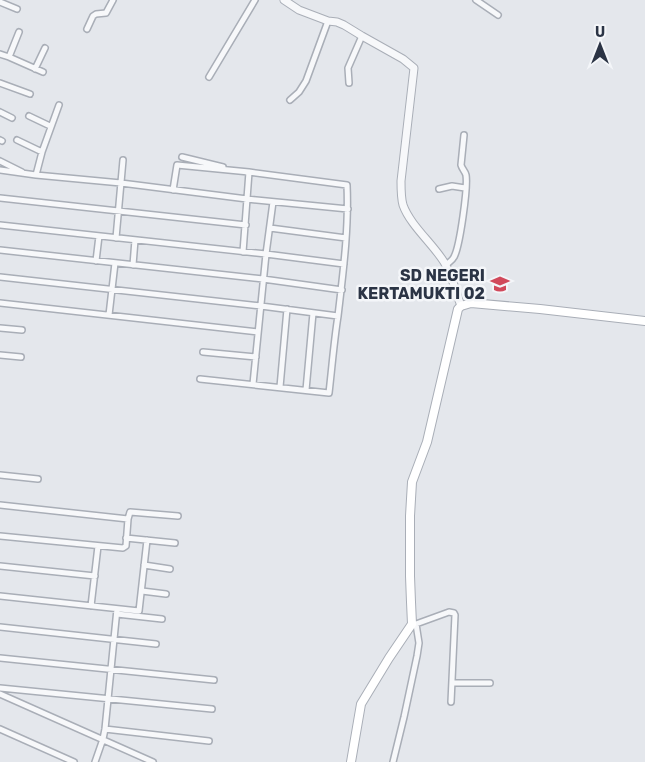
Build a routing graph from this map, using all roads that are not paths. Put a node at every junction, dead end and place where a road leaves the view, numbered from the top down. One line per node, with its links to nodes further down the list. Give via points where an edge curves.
1 (114, 0): 9 (street, via 106,13 96,14)
2 (255, 0): 17 (street)
3 (284, 0): 8 (street, via 299,10)
4 (476, 0): 7 (street)
5 (0, 2): 6 (street)
6 (17, 10)
7 (498, 15)
8 (328, 21): 11 (street, via 344,24); 21 (street, via 306,81)
9 (86, 29)
10 (19, 32): 14 (street)
11 (362, 36): 19 (street, via 348,68); 60 (street, via 414,68 401,181 402,198 407,213)
12 (45, 48): 15 (street)
13 (0, 54): 14 (street)
14 (9, 57): 15 (street)
15 (35, 68): 16 (street)
16 (43, 72)
17 (209, 77)
18 (0, 83): 20 (street)
19 (349, 83)
20 (30, 94)
21 (290, 100)
22 (59, 105): 26 (street)
23 (0, 112): 25 (street)
24 (28, 116): 26 (street)
25 (12, 118)
26 (50, 126): 29 (street)
27 (464, 135): 38 (street, via 461,165 465,173)
28 (17, 140): 29 (street)
29 (42, 152): 36 (street)
30 (182, 158): 34 (street)
31 (123, 160): 37 (street)
32 (0, 161): 35 (street)
33 (0, 170): 35 (street)
34 (248, 172): 40 (street, via 177,165); 42 (street); 44 (street, via 347,185)
35 (26, 174): 36 (street)
36 (36, 175): 37 (street)
37 (121, 183): 40 (street); 45 (street)
38 (465, 188): 39 (street); 60 (street, via 457,251)
39 (439, 189)
40 (173, 190): 42 (street)
41 (0, 198): 45 (street)
42 (247, 199): 43 (street); 46 (street)
43 (273, 202): 44 (street); 48 (street)
44 (348, 209): 51 (street)
45 (119, 210): 46 (street); 50 (street)
46 (246, 224): 54 (street)
47 (0, 225): 49 (street)
48 (270, 228): 51 (street); 55 (street)
49 (98, 236): 50 (street); 56 (street)
50 (116, 238): 52 (street)
51 (346, 238): 58 (street)
52 (135, 240): 54 (street); 59 (street)
53 (0, 250): 56 (street)
54 (243, 252): 55 (street)
55 (266, 254): 58 (street); 62 (street)
56 (96, 261): 57 (street)
57 (114, 263): 59 (street); 63 (street)
58 (344, 264): 64 (street)
59 (132, 265): 62 (street)
60 (446, 265): 67 (street)
61 (0, 277): 63 (street)
62 (263, 279): 64 (street); 66 (street)
63 (112, 289): 66 (street); 70 (street)
64 (342, 290): 71 (street)
65 (0, 304): 70 (street)
66 (261, 306): 68 (street); 75 (street)
67 (461, 306): 72 (main road, via 540,309); 104 (main road, via 456,314 427,442 412,482 410,602)
68 (287, 309): 69 (street); 82 (street)
69 (313, 313): 71 (street); 83 (street)
70 (109, 316): 75 (street)
71 (338, 316): 83 (street, via 329,393)
72 (645, 321)
73 (0, 328): 74 (street)
74 (22, 330)
75 (258, 332): 79 (street)
76 (204, 352): 79 (street)
77 (0, 356): 78 (street)
78 (21, 357)
79 (256, 357): 81 (street)
80 (200, 379): 81 (street)
81 (253, 384): 82 (street)
82 (280, 387): 83 (street)
83 (306, 390)
84 (0, 475): 85 (street)
85 (38, 479)
86 (0, 505): 88 (street)
87 (178, 516): 88 (street, via 131,511)
88 (128, 519): 90 (street)
89 (0, 536): 93 (street)
90 (126, 538): 91 (street); 93 (street, via 123,548)
91 (147, 540): 92 (street); 94 (street)
92 (175, 543)
93 (98, 546): 97 (street)
94 (144, 565): 96 (street); 98 (street)
95 (0, 566): 97 (street)
96 (170, 569)
97 (95, 576): 101 (street)
98 (142, 591): 99 (street); 102 (street, via 139,611)
99 (166, 594)
100 (0, 596): 101 (street)
101 (91, 606): 102 (street)
102 (117, 611): 103 (street); 106 (street)
103 (162, 619)
104 (414, 623): 111 (street, via 454,613); 125 (main road, via 361,704); 126 (street, via 419,642 417,656)
105 (0, 627): 106 (street)
106 (114, 639): 107 (street); 109 (street)
107 (156, 644)
108 (0, 658): 109 (street)
109 (111, 670): 110 (street); 115 (street)
110 (214, 680)
111 (452, 683): 112 (street); 116 (street)
112 (490, 683)
113 (0, 688): 115 (street)
114 (0, 694): 120 (street)
115 (108, 699): 117 (street); 119 (street)
116 (451, 702)
117 (212, 710)
118 (0, 729): 122 (street)
119 (105, 729): 120 (street); 121 (street)
120 (103, 739): 123 (street); 124 (street)
121 (209, 741)
122 (74, 762)
123 (95, 762)
124 (153, 762)
125 (351, 762)
126 (393, 762)

